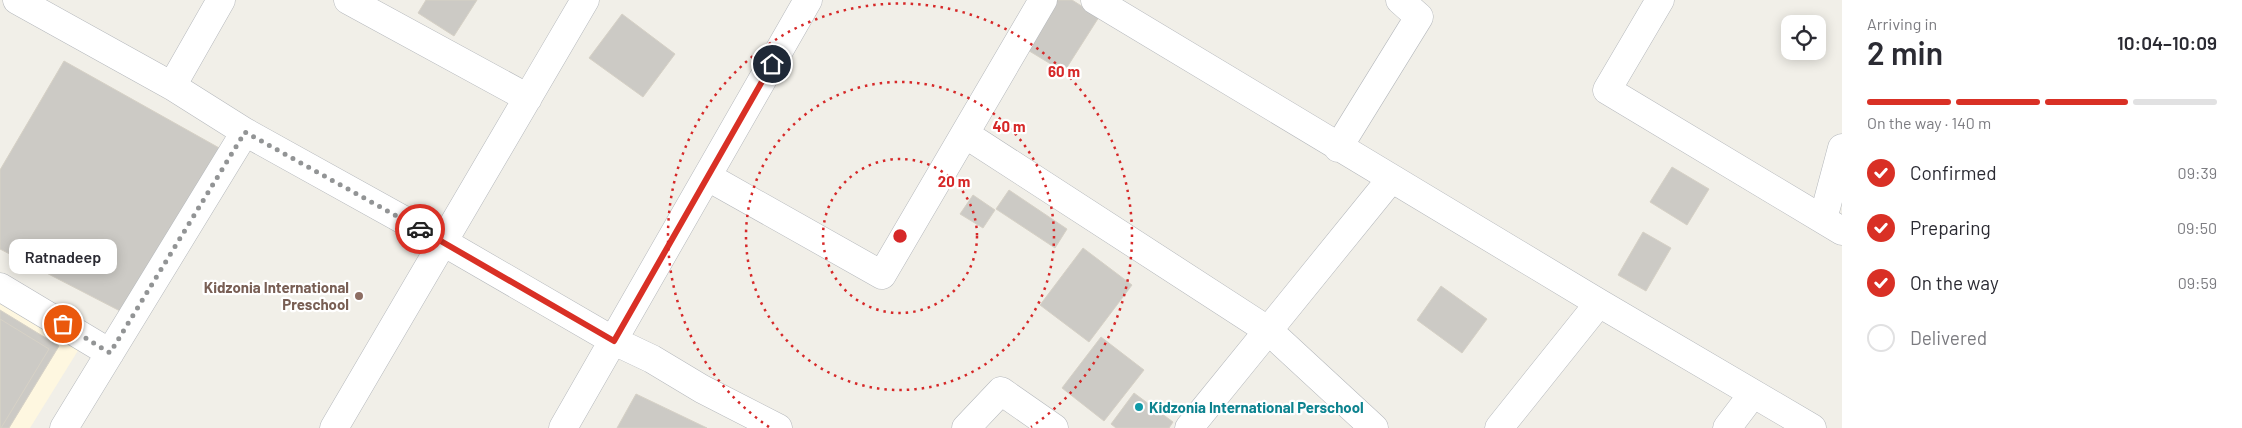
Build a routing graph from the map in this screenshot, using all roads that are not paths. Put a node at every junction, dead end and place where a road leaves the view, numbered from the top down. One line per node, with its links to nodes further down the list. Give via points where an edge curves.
1 (221, 0): 10 (street)
2 (348, 0): 11 (street)
3 (585, 0): 11 (street)
4 (808, 0): 16 (street)
5 (1044, 0): 13 (street)
6 (1095, 0): 14 (street)
7 (1400, 0): 14 (street, via 1419,17)
8 (1660, 0): 18 (street, via 1608,90)
9 (31, 3): 10 (street)
10 (172, 86): 12 (street)
11 (528, 98): 19 (street)
12 (245, 132): 19 (street); 24 (street)
13 (965, 134): 16 (street, via 882,275); 22 (street)
14 (1338, 148): 17 (street)
15 (1842, 148): 18 (street)
16 (708, 177): 23 (street)
17 (1391, 179): 21 (street); 22 (street)
18 (1832, 225)
19 (444, 242): 23 (street); 27 (street)
20 (0, 287): 24 (street)
21 (1599, 303): 25 (street); 34 (street)
22 (1269, 332): 32 (street); 33 (street)
23 (614, 341): 28 (street); 29 (street)
24 (110, 353): 26 (street)
25 (1752, 395): 35 (street); 36 (street)
26 (64, 428)
27 (334, 428)
28 (563, 428)
29 (778, 428)
30 (966, 428): 31 (street, via 1000,391)
31 (1054, 428)
32 (1189, 428)
33 (1374, 428)
34 (1499, 428)
35 (1727, 428)
36 (1812, 428)

